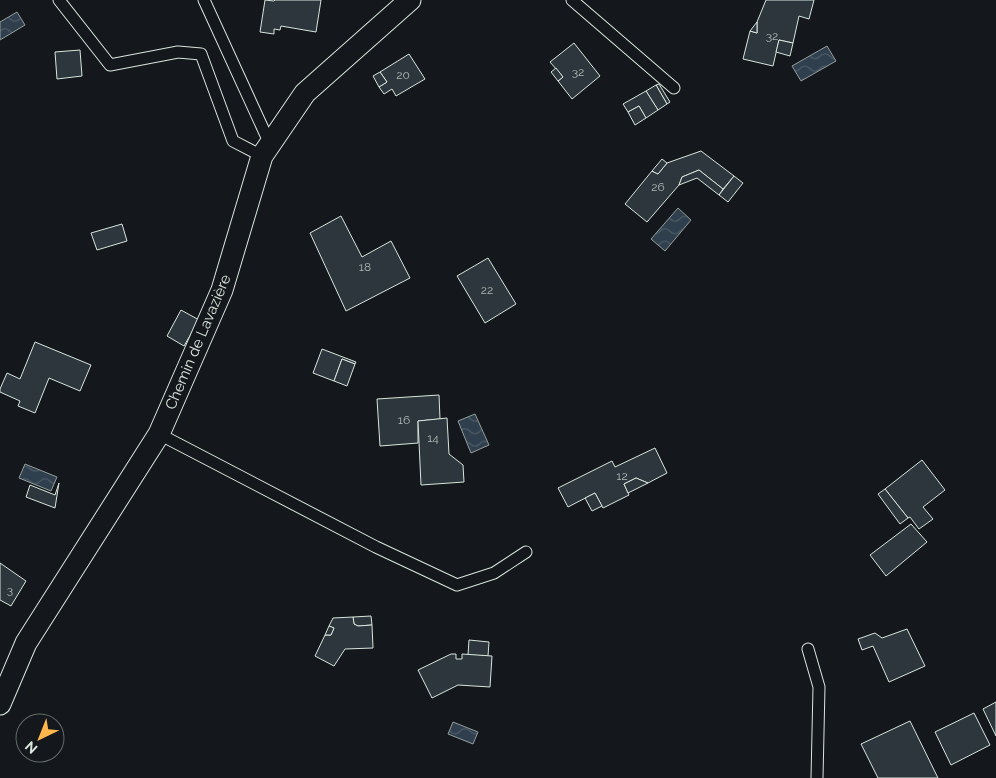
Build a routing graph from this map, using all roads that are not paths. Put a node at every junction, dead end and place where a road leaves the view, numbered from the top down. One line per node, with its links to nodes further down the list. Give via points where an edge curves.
1 (59, 0): 6 (lane, via 110,64 178,52 201,54 233,141)
2 (204, 0): 6 (lane)
3 (410, 0): 6 (street, Chemin de Lavazière, via 305,93)
4 (572, 0): 5 (lane)
5 (674, 88)
6 (266, 150): 7 (street, Chemin de Lavazière, via 222,290)
7 (159, 434): 8 (lane, via 376,547 457,585 494,573); 10 (street, Chemin de Lavazière, via 26,643)
8 (526, 552)
9 (808, 649): 11 (lane, via 819,687)
10 (0, 704)
11 (817, 778)

